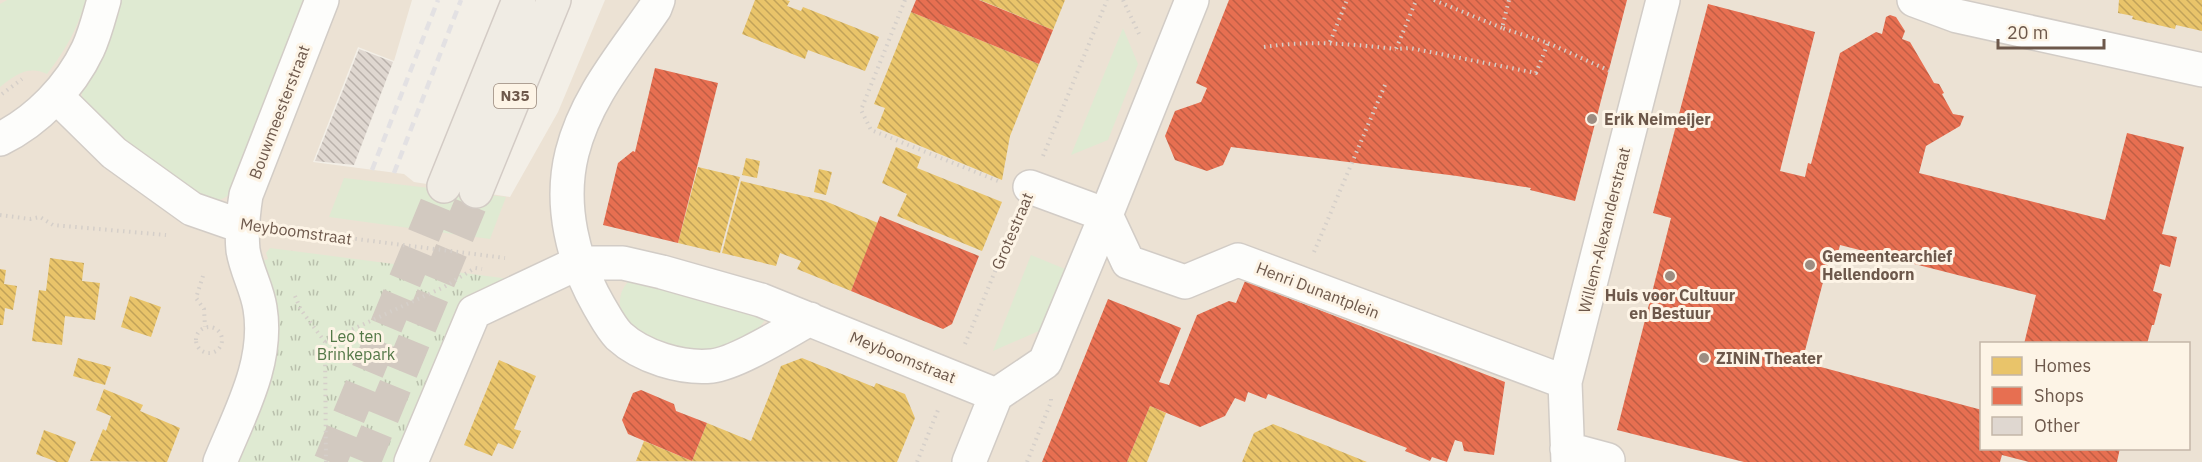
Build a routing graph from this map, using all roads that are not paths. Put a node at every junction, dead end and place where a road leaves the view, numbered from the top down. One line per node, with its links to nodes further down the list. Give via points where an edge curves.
1 (104, 0): 10 (street, via 88,48)
2 (322, 0): 16 (street, Bouwmeesterstraat, via 246,195)
3 (519, 0): 12 (main road, N35)
4 (554, 0): 14 (main road, N35)
5 (658, 0): 17 (street, via 590,105 572,155 568,211)
6 (1192, 0): 15 (street)
7 (1663, 0): 19 (street, Willem-Alexanderstraat)
8 (1914, 0): 9 (street, via 1958,16)
9 (2202, 70)
10 (56, 96): 11 (street, via 25,124); 16 (street, Meyboomstraat, via 114,153 192,209)
11 (0, 139)
12 (444, 186)
13 (1029, 190): 15 (street)
14 (476, 191)
15 (1106, 216): 19 (street, Henri Dunantplein, via 1128,262 1185,282 1238,260); 20 (street, via 1045,362)
16 (242, 226): 23 (street, Bouwmeesterstraat, via 244,253 261,309 261,338 251,388)
17 (578, 263): 18 (street, Meyboomstraat, via 623,263 662,272 761,300); 18 (street, via 587,286 618,335 637,350 660,358 715,366); 24 (street, via 474,312)
18 (810, 319): 20 (street, Meyboomstraat)
19 (1565, 382): 21 (street, Willem-Alexanderstraat)
20 (996, 395): 25 (street)
21 (1568, 455): 22 (street)
22 (1608, 460)
23 (220, 462)
24 (411, 462)
25 (969, 462)

